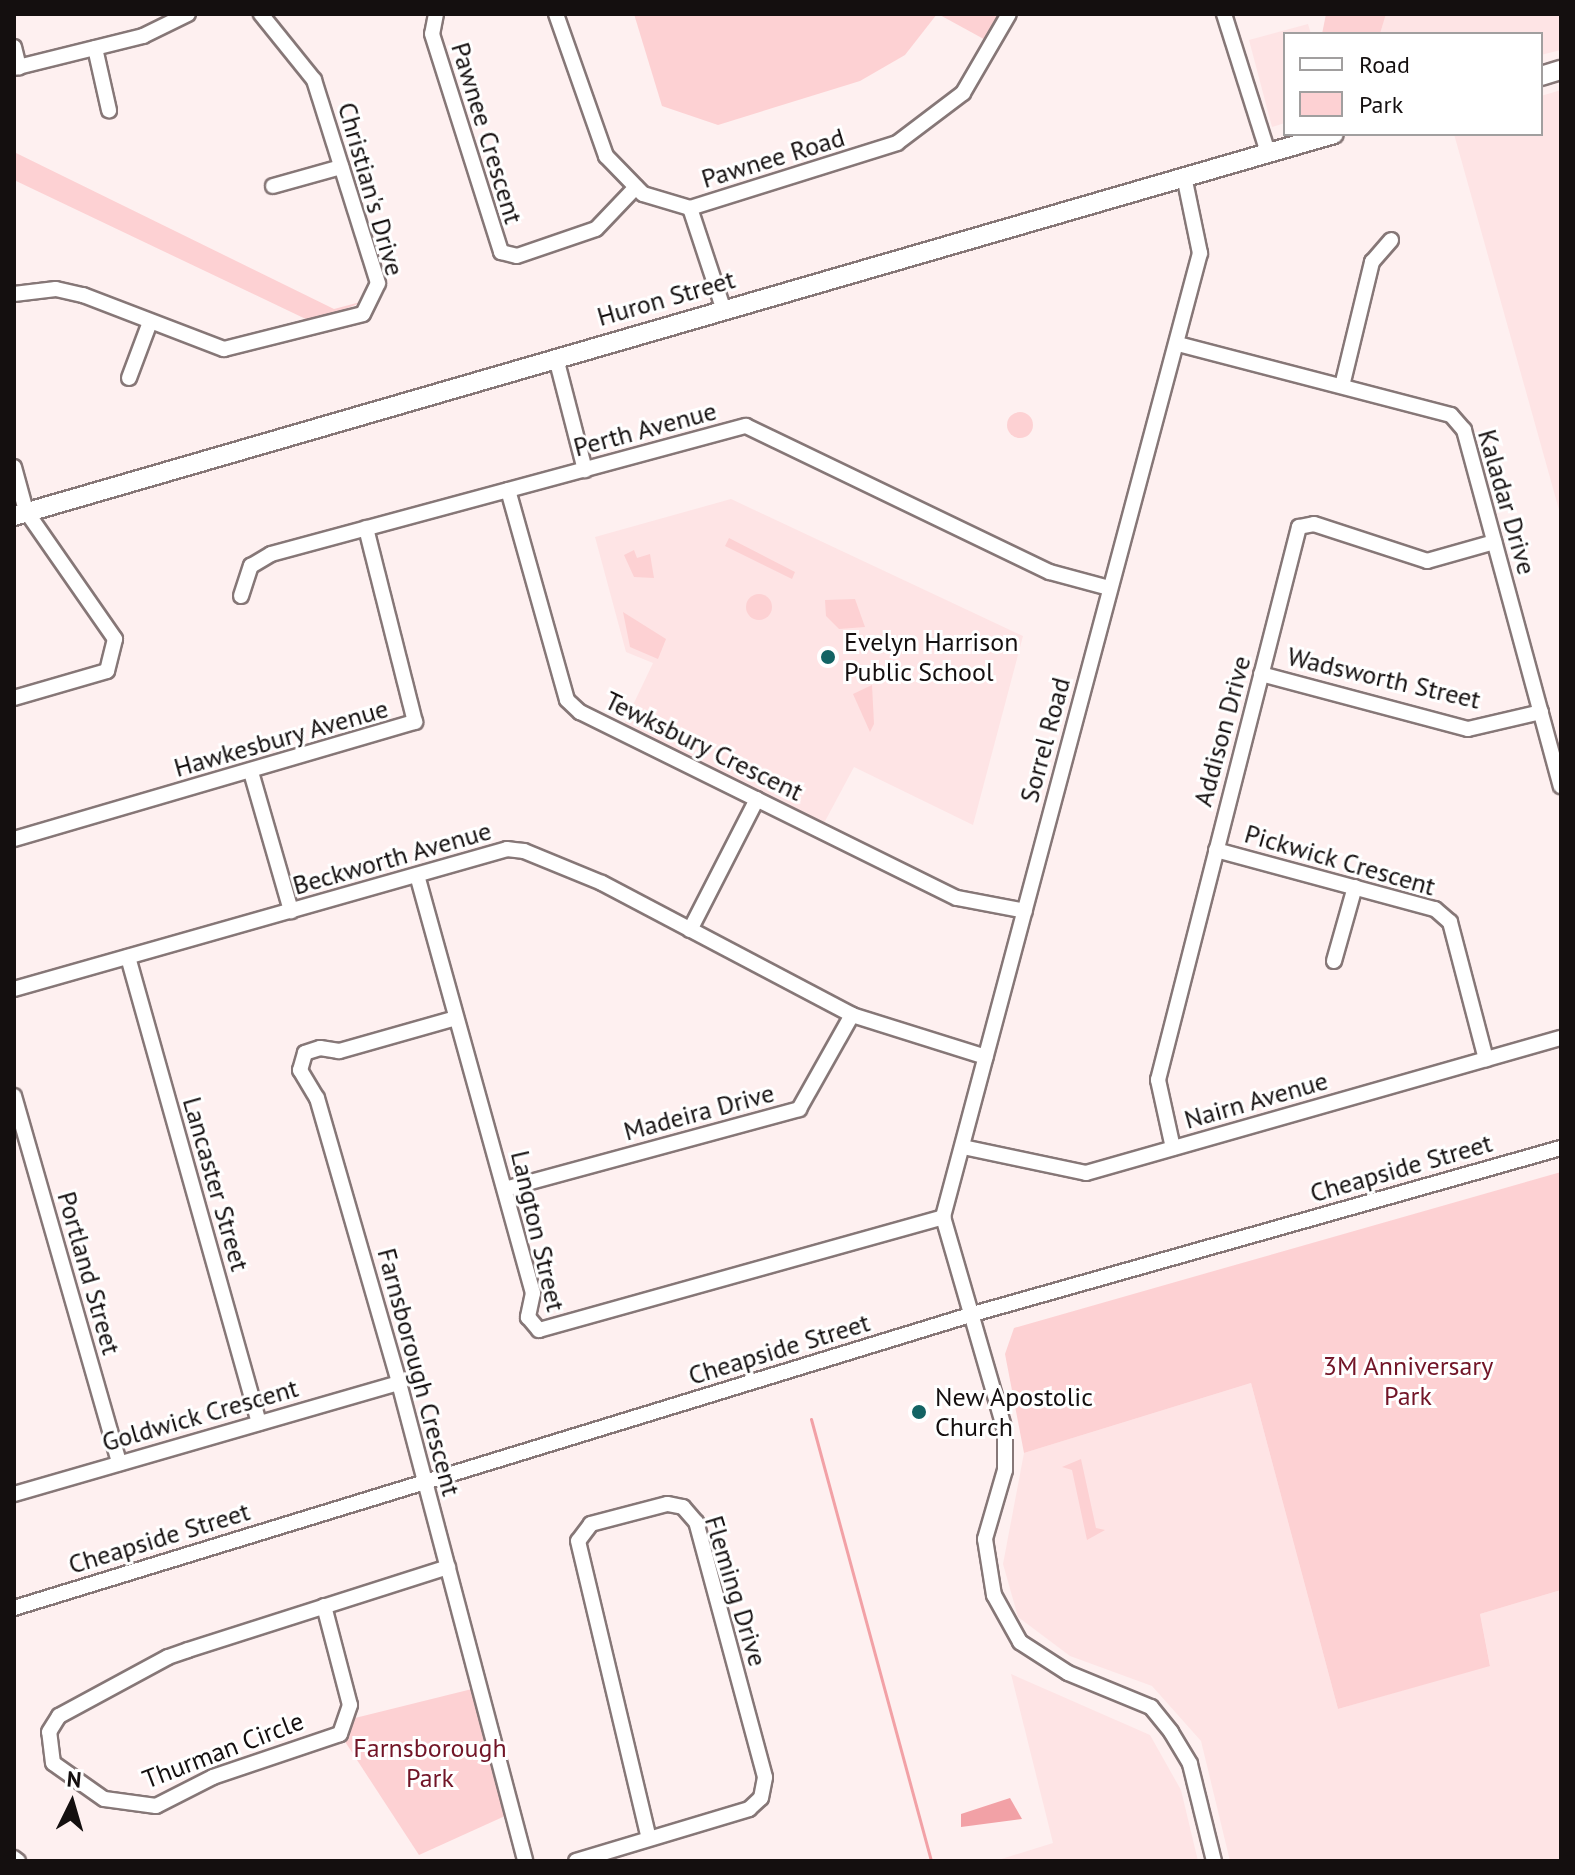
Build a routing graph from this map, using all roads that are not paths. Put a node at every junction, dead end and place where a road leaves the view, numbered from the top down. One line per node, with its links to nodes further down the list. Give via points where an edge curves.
1 (151, 14): 8 (street)
2 (188, 14): 8 (street)
3 (261, 14): 15 (street, Christian's Drive, via 314,80)
4 (436, 14): 18 (street, Pawnee Crescent, via 432,34 501,252 517,256 596,229)
5 (556, 14): 18 (street, via 595,135)
6 (1009, 14): 19 (street, Pawnee Road, via 963,93 897,143)
7 (1224, 14): 14 (street)
8 (155, 30): 10 (street)
9 (14, 47): 11 (street)
10 (95, 48): 11 (street); 12 (street)
11 (16, 68)
12 (109, 110)
13 (1327, 136): 14 (main road, Huron Street)
14 (1268, 153): 16 (main road, Huron Street)
15 (341, 167): 17 (street); 23 (street, Christian's Drive, via 378,283 363,314 224,349)
16 (1184, 176): 22 (main road, Huron Street); 24 (street, Sorrel Road, via 1200,253)
17 (273, 186)
18 (636, 187): 19 (street, Pawnee Road)
19 (690, 208): 22 (street)
20 (1391, 240): 27 (street, via 1372,262)
21 (14, 294): 23 (street, Christian's Drive, via 56,289)
22 (723, 308): 25 (main road, Huron Street)
23 (150, 322): 26 (street)
24 (1178, 344): 27 (street, Kaladar Drive); 34 (street, Sorrel Road)
25 (556, 358): 29 (street); 31 (main road, Huron Street)
26 (129, 378)
27 (1342, 386): 33 (street, Kaladar Drive, via 1451,415 1464,430)
28 (14, 467): 31 (street)
29 (585, 470): 30 (street, Perth Avenue); 34 (street, Perth Avenue, via 746,426 1050,572)
30 (508, 490): 32 (street, Perth Avenue); 41 (street, Tewksbury Crescent, via 567,700)
31 (20, 513): 37 (street, via 115,639 107,671)
32 (366, 528): 35 (street, Perth Avenue, via 271,554 251,566); 39 (street, Hawkesbury Avenue, via 415,722)
33 (1494, 542): 36 (street, Addison Drive, via 1427,561 1314,524 1299,527); 38 (street, Kaladar Drive)
34 (1109, 588): 47 (street, Sorrel Road)
35 (241, 596)
36 (1261, 674): 38 (street, Wadsworth Street, via 1468,729); 43 (street, Addison Drive)
37 (14, 698)
38 (1541, 712): 40 (street, Kaladar Drive)
39 (251, 772): 42 (street, Hawkesbury Avenue); 46 (street)
40 (1561, 786)
41 (757, 799): 47 (street, Tewksbury Crescent, via 957,898); 48 (street)
42 (14, 839)
43 (1216, 850): 45 (street, Pickwick Crescent); 60 (street, Addison Drive, via 1158,1080)
44 (417, 875): 46 (street, Beckworth Avenue); 48 (street, Beckworth Avenue, via 524,851); 53 (street, Langton Street)
45 (1355, 887): 50 (street); 56 (street, Pickwick Crescent, via 1435,909 1450,922)
46 (291, 911): 49 (street, Beckworth Avenue)
47 (1025, 911): 55 (street, Sorrel Road)
48 (690, 930): 52 (street, Beckworth Avenue)
49 (128, 957): 51 (street, Beckworth Avenue); 66 (street, Lancaster Street)
50 (1334, 961)
51 (14, 989)
52 (852, 1015): 55 (street, Beckworth Avenue); 62 (street, Madeira Drive, via 799,1109)
53 (456, 1018): 62 (street, Langton Street); 65 (street, Farnsborough Crescent, via 339,1051 320,1048 305,1053 300,1070 317,1098)
54 (1561, 1038): 56 (street, Nairn Avenue)
55 (986, 1057): 59 (street, Sorrel Road)
56 (1486, 1059): 60 (street, Nairn Avenue)
57 (14, 1096): 58 (street, Portland Street)
58 (19, 1138): 67 (street, Portland Street)
59 (963, 1147): 60 (street, Nairn Avenue, via 1086,1173); 63 (street, Sorrel Road)
60 (1173, 1148)
61 (1561, 1148): 64 (street, Cheapside Street)
62 (505, 1189): 63 (street, Langton Street, via 533,1293 528,1317 539,1330)
63 (943, 1217): 64 (street)
64 (973, 1314): 68 (street, Cheapside Street); 76 (street, via 1005,1430 1005,1470 985,1539 994,1595 1020,1642 1068,1673 1151,1707 1190,1764)
65 (399, 1383): 66 (street, Goldwick Crescent); 68 (street, Farnsborough Crescent)
66 (259, 1423): 67 (street, Goldwick Crescent)
67 (119, 1463): 69 (street, Goldwick Crescent)
68 (424, 1482): 70 (street, Farnsborough Crescent); 72 (street, Cheapside Street)
69 (14, 1494)
70 (448, 1567): 71 (street, Thurman Circle); 74 (street, Farnsborough Crescent)
71 (324, 1606): 71 (street, Thurman Circle, via 168,1657 59,1716 49,1732 53,1763 104,1799 156,1806 223,1773 340,1734 350,1705)
72 (14, 1608)
73 (649, 1838): 73 (street, Fleming Drive, via 749,1809 761,1798 765,1777 696,1522 683,1507 667,1504 591,1524 578,1541); 75 (street, Fleming Drive)
74 (525, 1861)
75 (576, 1861)
76 (1214, 1861)

